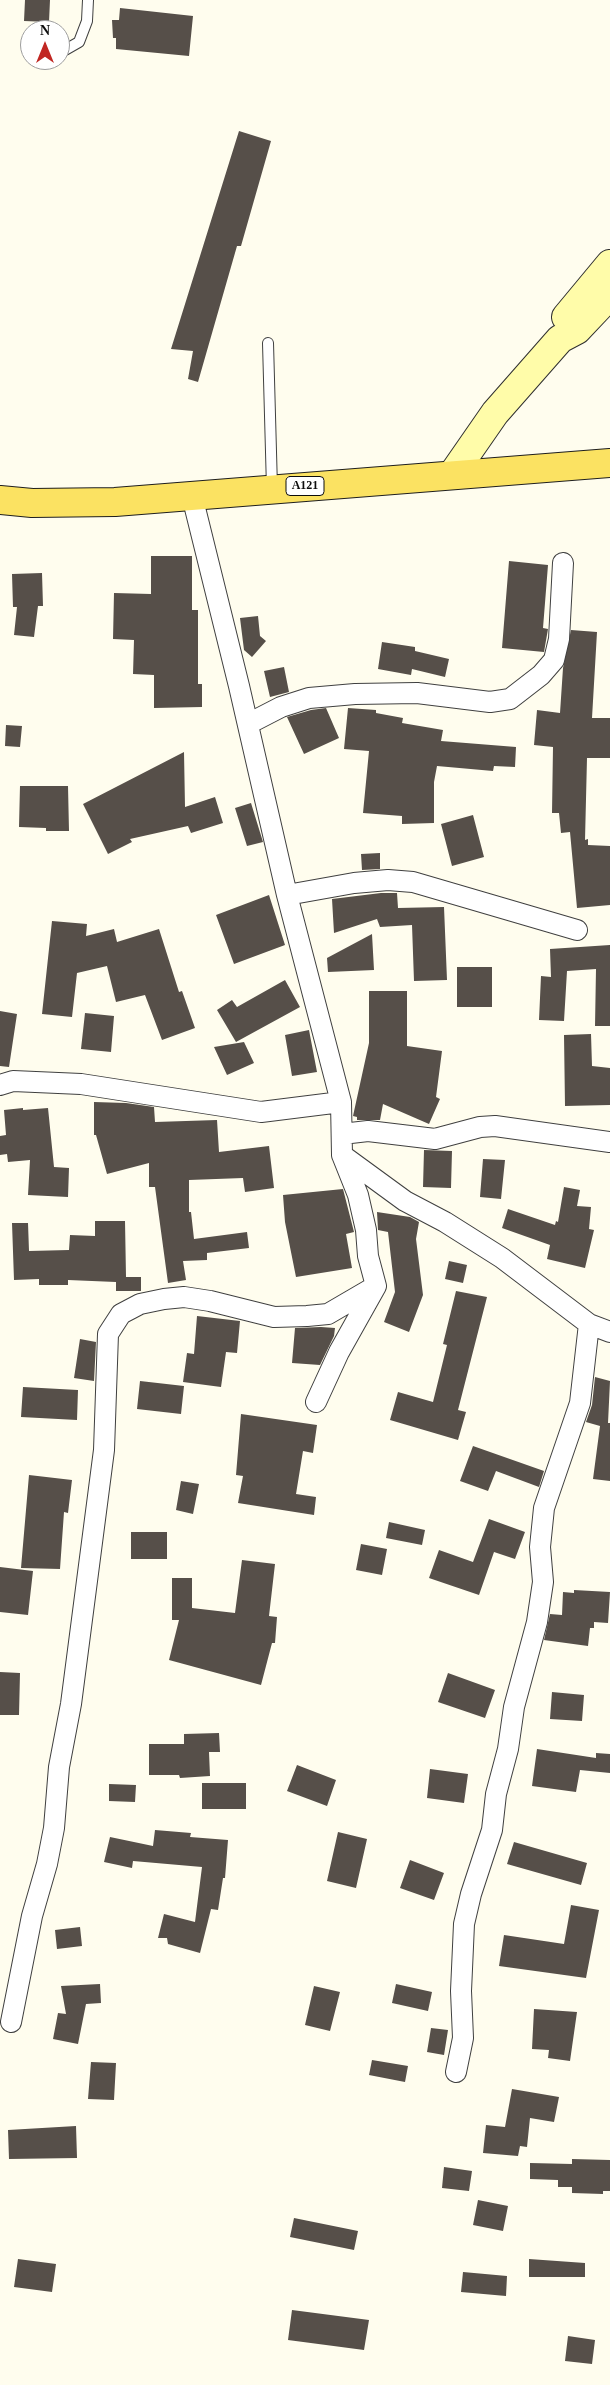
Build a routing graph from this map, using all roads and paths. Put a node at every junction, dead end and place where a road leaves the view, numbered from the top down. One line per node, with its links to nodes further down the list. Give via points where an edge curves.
1 (88, 0): 2 (lane, via 87,21 79,42)
2 (70, 47)
3 (610, 264): 5 (main road, via 564,320)
4 (610, 295): 5 (main road, via 577,330)
5 (560, 338): 8 (main road, via 495,413)
6 (268, 344): 9 (lane)
7 (610, 463): 8 (main road, A121)
8 (452, 475): 9 (main road, A121)
9 (272, 489): 10 (main road, A121)
10 (192, 496): 11 (main road, A121, via 115,502); 13 (street)
11 (0, 500)
12 (563, 563): 13 (street, via 559,639 554,660 541,675 510,699 490,702 417,693 309,698 281,707)
13 (248, 724): 14 (street)
14 (287, 895): 15 (street, via 354,883 413,882); 17 (street)
15 (577, 930)
16 (0, 1085): 17 (street, via 13,1081 81,1084 261,1112)
17 (341, 1102): 18 (street)
18 (342, 1134): 19 (street, via 368,1131 435,1139 495,1126); 20 (street)
19 (610, 1142)
20 (342, 1155): 21 (street, via 358,1195); 22 (street, via 405,1200 502,1258)
21 (376, 1286): 24 (street, via 339,1352); 25 (street, via 328,1314 307,1316 274,1317 210,1301 184,1297 164,1299 140,1304 121,1314 108,1334 104,1450 71,1704 59,1767 54,1828)
22 (589, 1324): 23 (street); 26 (street, via 580,1403 544,1508 540,1547 543,1582 537,1622 514,1707 492,1830 464,1924 463,2038)
23 (610, 1332)
24 (316, 1402)
25 (11, 2022)
26 (456, 2072)

